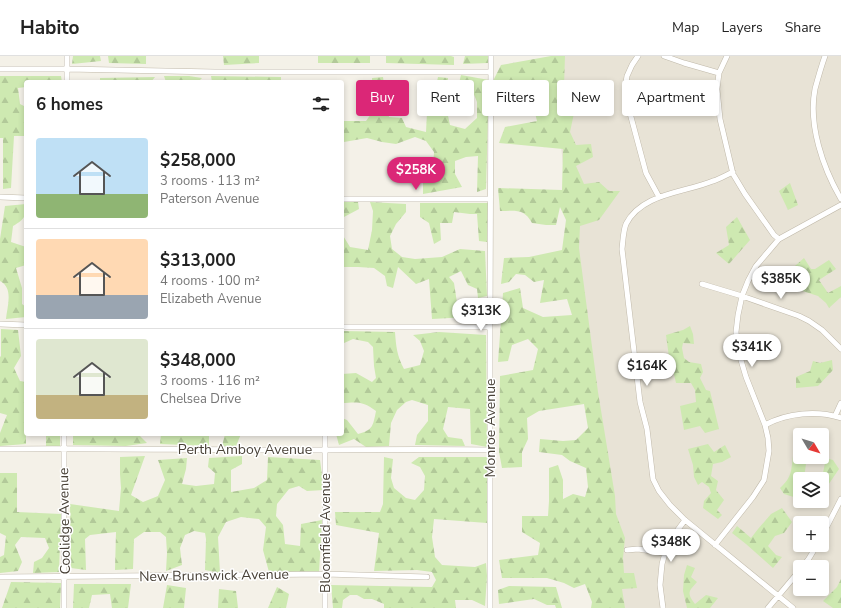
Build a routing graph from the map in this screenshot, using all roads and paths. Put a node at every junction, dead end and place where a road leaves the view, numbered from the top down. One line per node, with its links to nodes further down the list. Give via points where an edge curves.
1 (67, 56): 8 (street)
2 (491, 56): 9 (street, Monroe Avenue)
3 (638, 56): 15 (street, via 627,76 625,89 646,173)
4 (664, 56): 10 (street)
5 (727, 56): 10 (street)
6 (825, 56): 18 (street, via 815,90 815,131 820,153)
7 (0, 69): 8 (street)
8 (67, 69): 9 (street); 11 (street)
9 (491, 72): 17 (street, Monroe Avenue)
10 (719, 72): 12 (street, via 717,89 720,119)
11 (67, 80)
12 (733, 172): 15 (street); 20 (street, via 744,194)
13 (0, 198): 14 (street)
14 (24, 198)
15 (659, 198): 38 (street, via 644,205 630,218 623,236 622,249 640,402 648,430 653,479 670,505)
16 (344, 199): 17 (street)
17 (490, 199): 26 (street, Monroe Avenue)
18 (841, 199)
19 (841, 205): 20 (street)
20 (779, 239): 22 (street, via 756,266)
21 (702, 284): 22 (street)
22 (742, 296): 27 (street, via 809,321); 30 (street, via 736,332 738,350)
23 (0, 324): 24 (street)
24 (24, 325)
25 (344, 327): 26 (street)
26 (490, 327): 36 (street, Monroe Avenue)
27 (841, 349)
28 (841, 402): 29 (street)
29 (838, 417): 30 (street, via 817,413 802,414)
30 (765, 425): 40 (street, via 769,452 764,480 753,498)
31 (64, 436): 33 (street, Coolidge Avenue)
32 (325, 436): 35 (street, Bloomfield Avenue)
33 (63, 448): 34 (street, Perth Amboy Avenue); 35 (street, Perth Amboy Avenue); 45 (street, Coolidge Avenue)
34 (0, 449)
35 (325, 450): 36 (street, Perth Amboy Avenue); 43 (street, Bloomfield Avenue)
36 (490, 450): 51 (street, Monroe Avenue)
37 (841, 499): 39 (street)
38 (685, 520): 40 (street); 42 (street)
39 (829, 522)
40 (715, 545): 48 (street)
41 (627, 550): 42 (street)
42 (665, 553): 52 (street, via 660,585)
43 (325, 574): 45 (street, New Brunswick Avenue); 46 (street, New Brunswick Avenue); 50 (street, Bloomfield Avenue)
44 (0, 577): 45 (street, New Brunswick Avenue)
45 (65, 577): 49 (street, Coolidge Avenue)
46 (427, 577)
47 (793, 578): 48 (street)
48 (778, 596): 53 (street); 54 (street)
49 (64, 608)
50 (324, 608)
51 (490, 608)
52 (663, 608)
53 (768, 608)
54 (793, 608)

